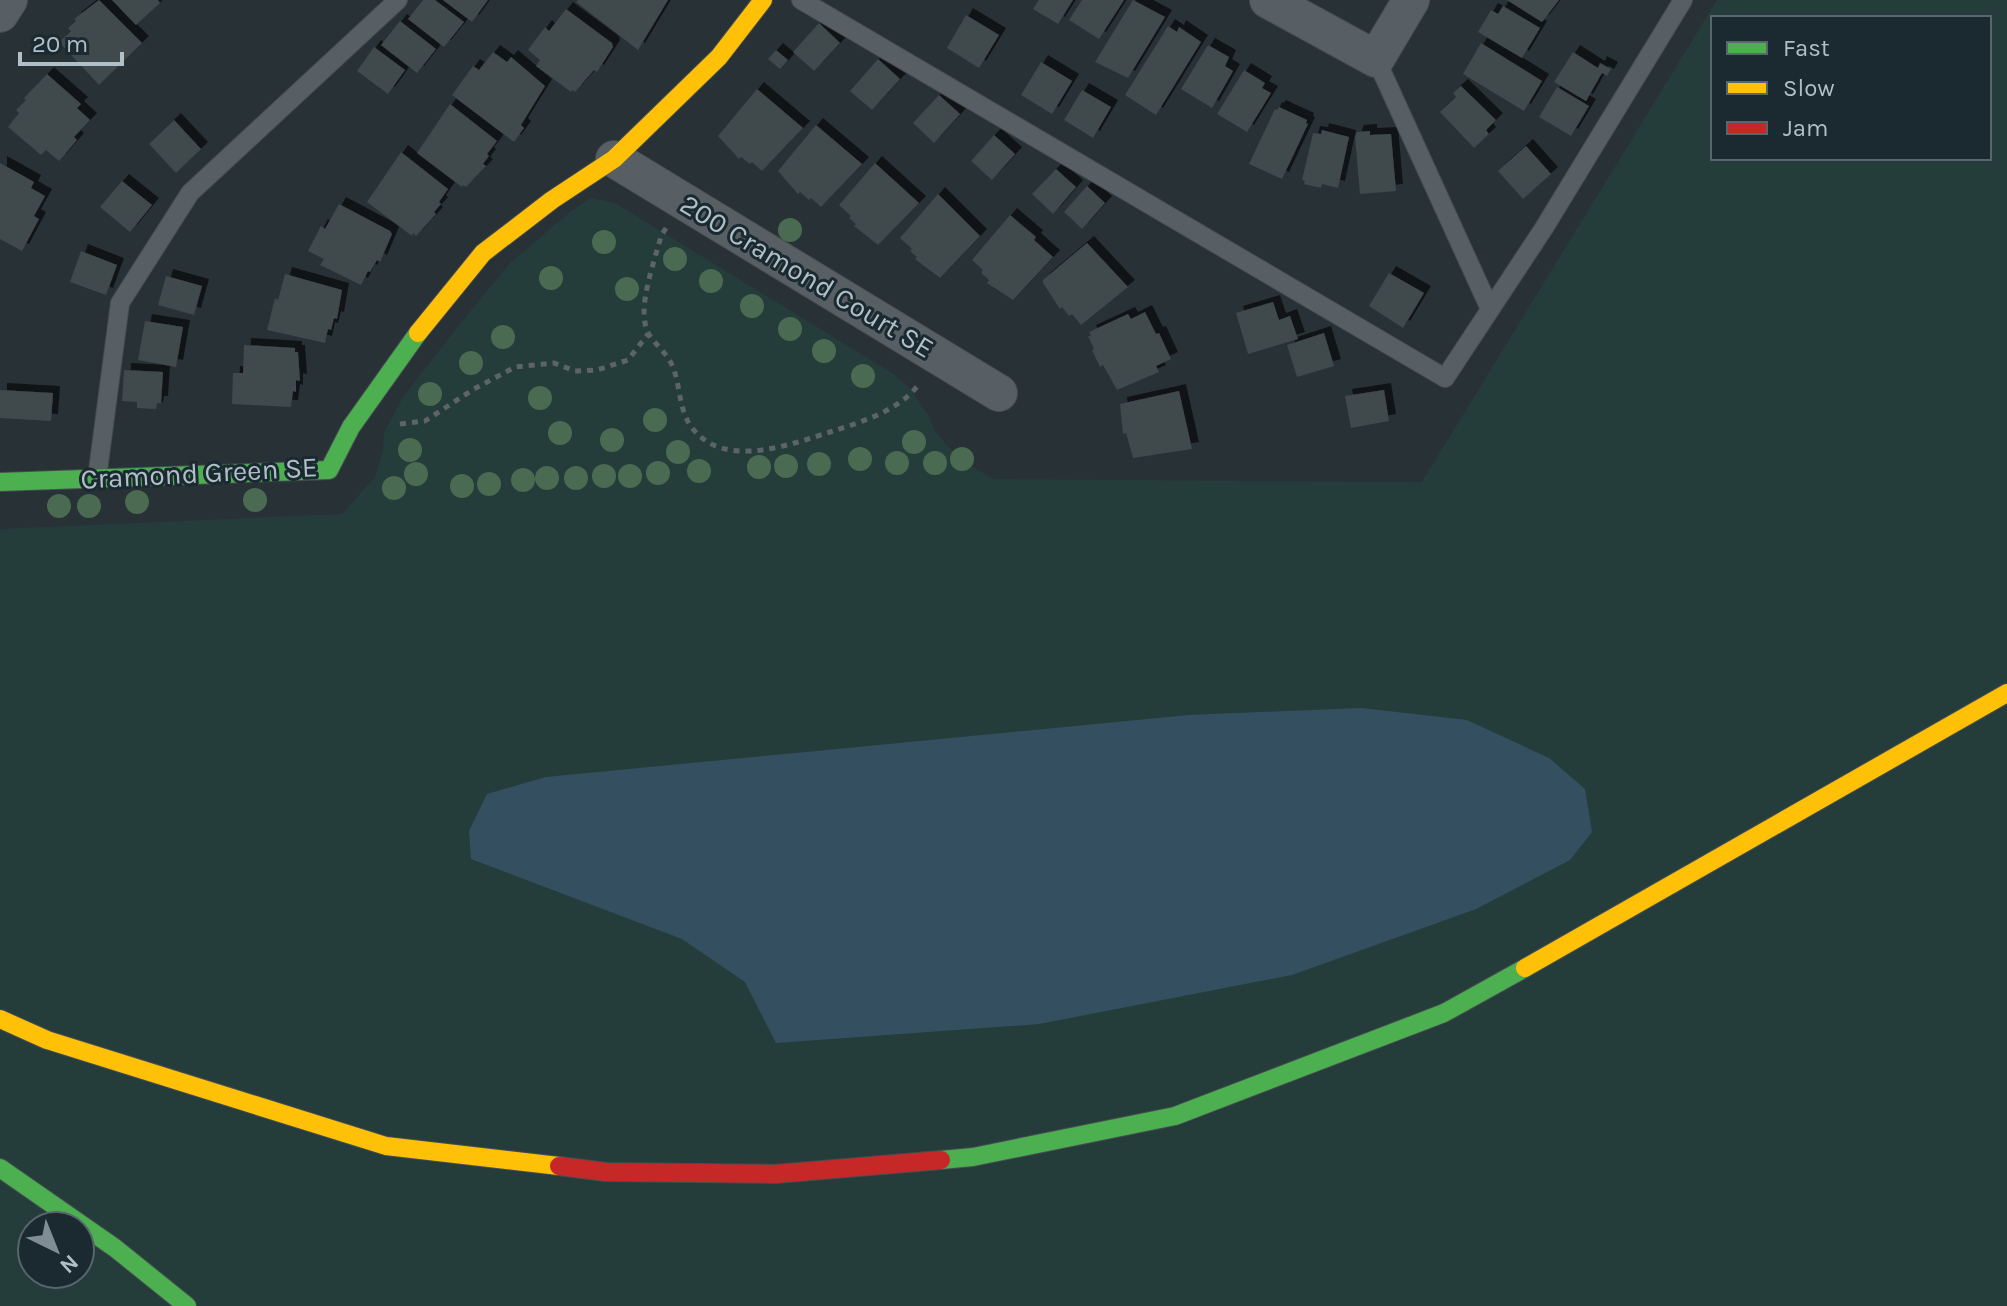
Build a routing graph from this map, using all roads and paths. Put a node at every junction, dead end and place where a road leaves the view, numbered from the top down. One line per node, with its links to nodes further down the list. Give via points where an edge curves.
1 (9, 0): 8 (street)
2 (398, 0): 17 (lane, via 190,193 120,303)
3 (763, 0): 10 (main road, Cramond Green SE, via 719,57)
4 (801, 0): 12 (lane, via 1445,378)
5 (1268, 0): 9 (street)
6 (1411, 0): 9 (street)
7 (1683, 0): 12 (lane)
8 (0, 14)
9 (1376, 59): 12 (lane)
10 (614, 159): 11 (street, 200 Cramond Court SE); 17 (main road, Cramond Green SE, via 483,253 425,322 351,427 329,470)
11 (684, 201): 13 (path, via 661,236 644,301); 14 (street, 200 Cramond Court SE)
12 (1490, 309)
13 (648, 334): 14 (path, via 673,366 692,428 727,451 781,445 868,418 909,397); 16 (path, via 628,360 597,370 575,371 554,363 515,367 425,421)
14 (940, 357): 15 (street, 200 Cramond Court SE)
15 (999, 393)
16 (391, 425)
17 (97, 478): 18 (main road, Cramond Green SE)
18 (0, 482)
19 (2007, 693): 20 (main road, via 1444,1013 1175,1116 973,1157 775,1174 606,1172 386,1146 47,1040)
20 (0, 1019)
21 (0, 1168): 22 (main road)
22 (187, 1306)

